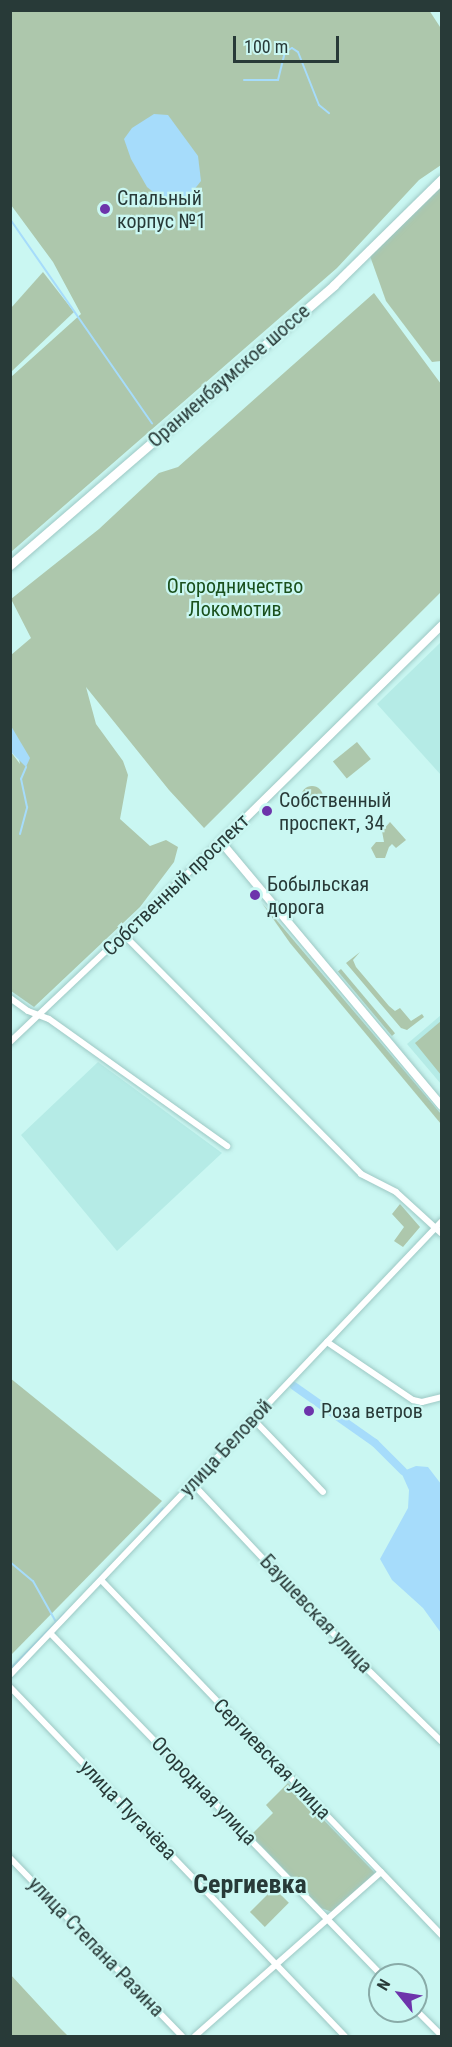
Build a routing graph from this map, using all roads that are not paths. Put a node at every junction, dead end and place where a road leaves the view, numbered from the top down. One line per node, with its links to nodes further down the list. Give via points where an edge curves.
1 (441, 179): 2 (main road, Ораниенбаумское шоссе, via 326,292)
2 (10, 566)
3 (441, 625): 4 (street, Собственный проспект)
4 (221, 842): 5 (street, Собственный проспект); 9 (street)
5 (124, 936): 7 (street, Собственный проспект); 12 (street, via 361,1174 388,1187)
6 (10, 998): 7 (street)
7 (40, 1016): 8 (street, Собственный проспект); 10 (street, via 49,1018)
8 (10, 1042)
9 (441, 1106)
10 (226, 1146)
11 (441, 1221): 12 (street, улица Беловой)
12 (436, 1227): 13 (street); 14 (street, улица Беловой)
13 (441, 1234)
14 (327, 1342): 15 (street, via 412,1400 422,1402); 16 (street, улица Беловой)
15 (441, 1397)
16 (253, 1419): 17 (street, улица Беловой); 18 (street)
17 (192, 1483): 19 (street, улица Беловой); 23 (street, Баушевская улица)
18 (323, 1492)
19 (102, 1581): 20 (street, улица Беловой); 25 (street, Сергиевская улица)
20 (51, 1634): 21 (street, улица Беловой); 26 (street, Огородная улица)
21 (10, 1675)
22 (10, 1687): 29 (street, улица Пугачёва)
23 (441, 1742)
24 (10, 1858): 32 (street, улица Степана Разина)
25 (381, 1872): 26 (street); 27 (street, Сергиевская улица)
26 (330, 1920): 28 (street, Огородная улица); 29 (street)
27 (441, 1936)
28 (371, 1963)
29 (278, 1967): 33 (street); 34 (street, улица Пугачёва)
30 (428, 2022): 31 (street)
31 (441, 2036)
32 (182, 2037)
33 (195, 2037)
34 (345, 2037)

